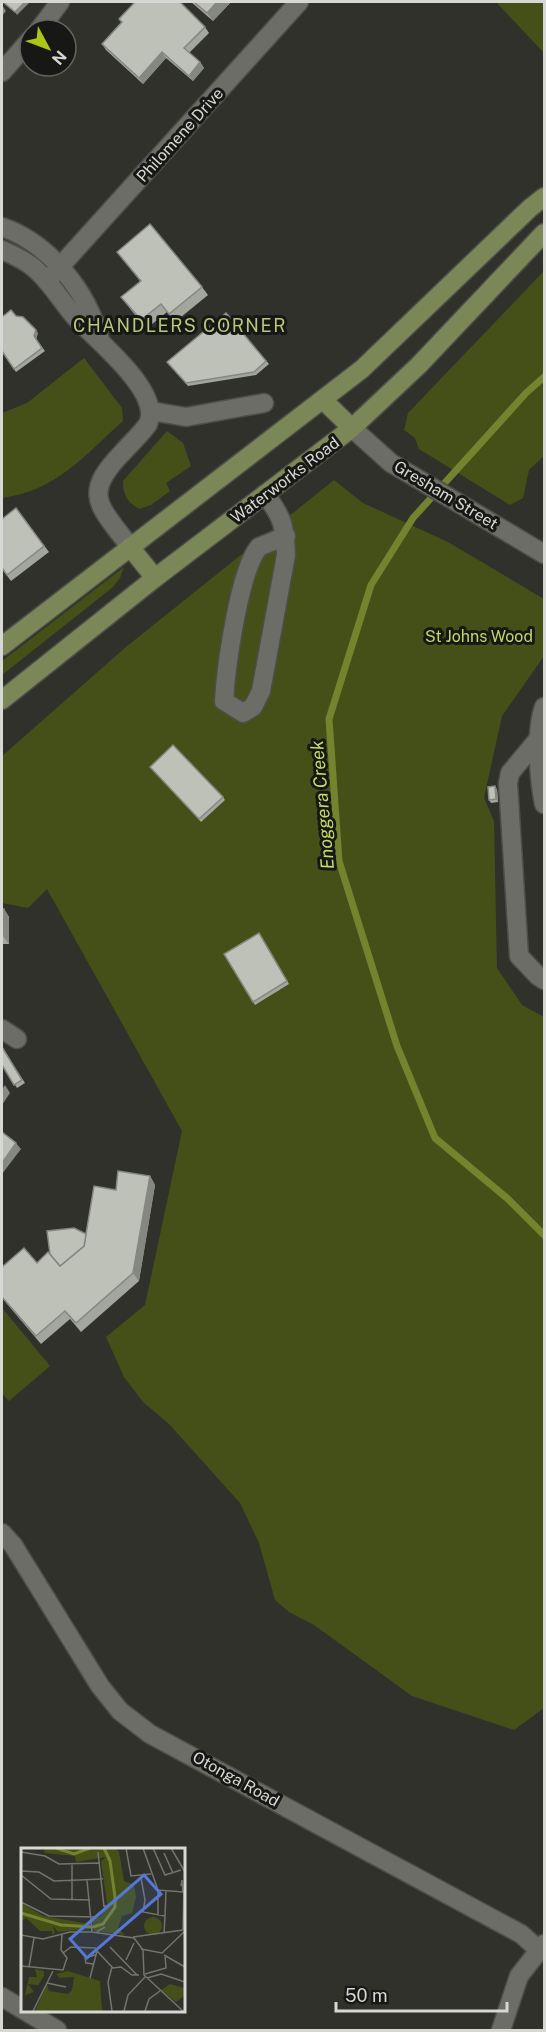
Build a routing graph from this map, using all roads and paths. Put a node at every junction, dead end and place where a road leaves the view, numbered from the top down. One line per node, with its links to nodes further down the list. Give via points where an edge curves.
1 (60, 2): 3 (street)
2 (299, 2): 10 (street, Philomene Drive)
3 (48, 18)
4 (18, 54): 5 (street)
5 (2, 72)
6 (544, 197): 13 (main road)
7 (2, 227): 10 (street, via 30,240)
8 (544, 233): 16 (main road, Waterworks Road)
9 (2, 250): 11 (street, via 29,264)
10 (60, 268): 11 (street, Philomene Drive); 12 (street, via 91,312)
11 (47, 281): 12 (street, via 75,317)
12 (100, 340): 15 (street, via 145,394)
13 (324, 401): 16 (main road); 19 (main road)
14 (264, 403): 15 (street, via 186,417)
15 (151, 411): 19 (street, via 143,431 105,470 98,487 100,505)
16 (352, 428): 17 (main road, Waterworks Road); 20 (street, Gresham Street, via 400,469)
17 (265, 494): 18 (street, via 280,514); 21 (main road, Waterworks Road)
18 (286, 536): 18 (street, via 259,547 247,570 224,701 243,713 253,706 261,691 283,584)
19 (130, 547): 21 (main road); 22 (main road)
20 (544, 554)
21 (155, 578): 23 (main road, Waterworks Road)
22 (2, 646)
23 (2, 700)
24 (544, 707): 25 (street)
25 (540, 737): 26 (street); 27 (street, via 510,773 508,783 519,956)
26 (544, 804)
27 (544, 980)
28 (2, 1029): 29 (street)
29 (17, 1039)
30 (2, 1533): 31 (street, Otonga Road, via 120,1711 150,1734)
31 (542, 1947): 36 (street, via 519,1976)
32 (2, 1997): 33 (street)
33 (21, 2009)
34 (25, 2011): 35 (street)
35 (57, 2031)
36 (501, 2031)

